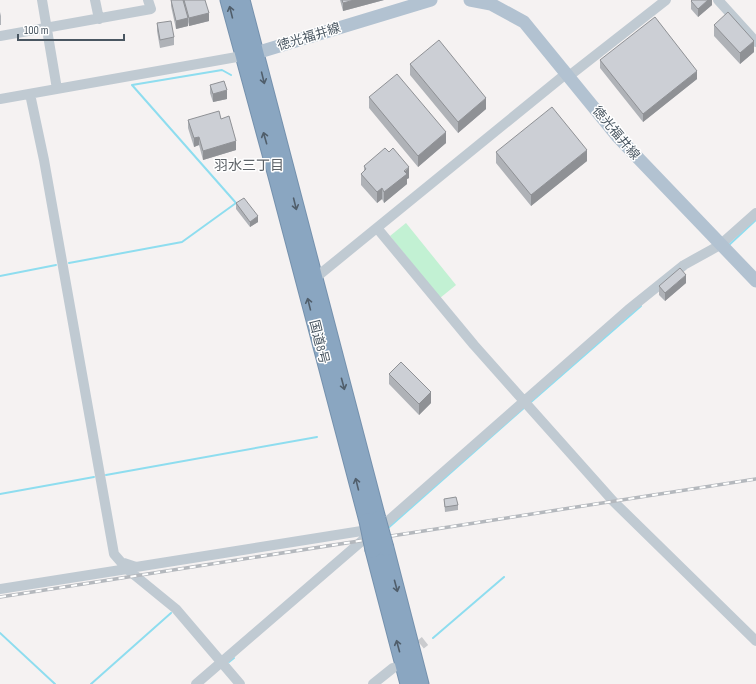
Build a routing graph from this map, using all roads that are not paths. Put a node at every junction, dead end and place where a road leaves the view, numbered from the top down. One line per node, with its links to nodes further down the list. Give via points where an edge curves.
1 (42, 0): 11 (street)
2 (95, 0): 10 (street)
3 (148, 0): 10 (street, via 151,9)
4 (228, 0): 14 (highway, 国道8号, one-way to 4)
5 (242, 0): 14 (highway, 国道8号)
6 (431, 0): 14 (main road, 徳光福井線)
7 (478, 0): 15 (main road, 徳光福井線, via 491,4 524,22)
8 (666, 0): 15 (street)
9 (718, 0): 13 (street)
10 (99, 19): 11 (street)
11 (47, 28): 12 (street); 16 (street)
12 (0, 36)
13 (756, 42)
14 (249, 54): 16 (street); 22 (highway, 国道8号, one-way to 22); 25 (highway, 国道8号, one-way to 14, via 276,176)
15 (568, 74): 20 (street); 21 (main road, 徳光福井線, via 617,136)
16 (57, 89): 17 (street)
17 (30, 94): 18 (street); 27 (street, via 114,554)
18 (0, 99)
19 (756, 213): 21 (street)
20 (377, 228): 22 (street); 24 (street)
21 (720, 245): 23 (main road, 徳光福井線); 24 (street, via 684,265)
22 (314, 279): 25 (highway, 国道8号, one-way to 25)
23 (756, 281)
24 (524, 401): 25 (street); 29 (street, via 613,501)
25 (375, 523): 26 (highway, 国道8号, bridge); 27 (street, via 136,567); 30 (street, via 363,540)
26 (380, 549): 35 (highway, 国道8号, one-way to 26); 36 (highway, 国道8号, one-way to 36)
27 (124, 566): 28 (street); 30 (street, via 176,609)
28 (0, 589)
29 (756, 641)
30 (222, 663): 32 (street); 33 (street)
31 (392, 668): 34 (street)
32 (196, 684)
33 (240, 684)
34 (373, 684)
35 (408, 684)
36 (421, 684)

